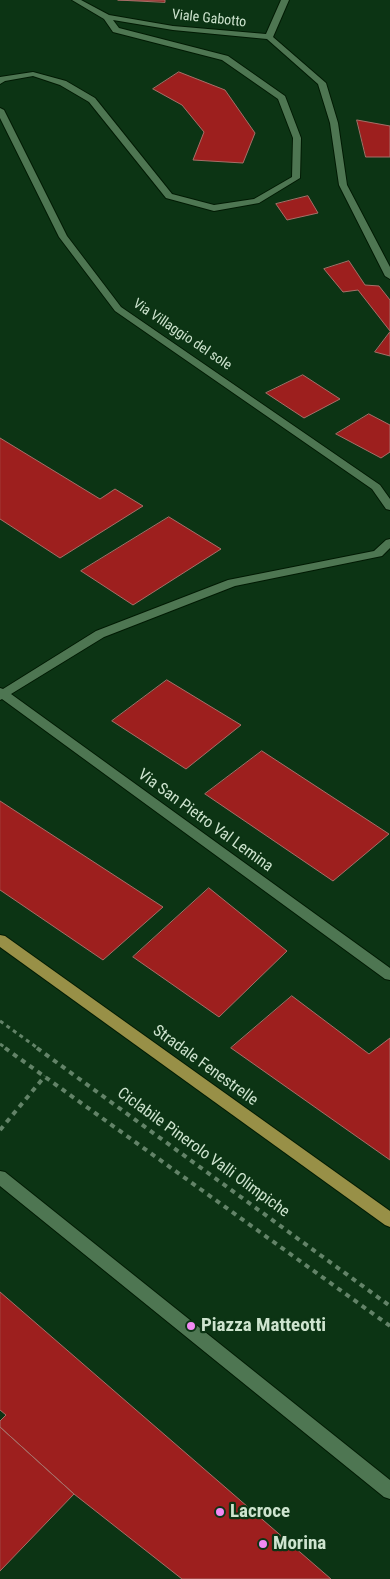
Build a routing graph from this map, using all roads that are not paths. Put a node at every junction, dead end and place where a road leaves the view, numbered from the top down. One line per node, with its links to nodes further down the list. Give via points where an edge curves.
1 (76, 0): 3 (street)
2 (285, 0): 4 (street)
3 (107, 17): 4 (street, Viale Gabotto, via 173,28); 5 (street, via 116,30 225,58 282,98 297,138 296,178 256,201 214,208 169,196 92,100 64,82 32,74 2,78)
4 (269, 36): 7 (street, via 322,83 334,123 343,186)
5 (0, 82)
6 (0, 110): 8 (street, Via Villaggio del sole, via 63,237 118,309 376,487)
7 (390, 276)
8 (390, 507)
9 (390, 542): 10 (street, via 378,554 232,583 100,634)
10 (1, 694): 12 (street, Via San Pietro Val Lemina)
11 (0, 940): 14 (main road, Stradale Fenestrelle)
12 (390, 975)
13 (0, 1177): 15 (street)
14 (390, 1220)
15 (390, 1491)

